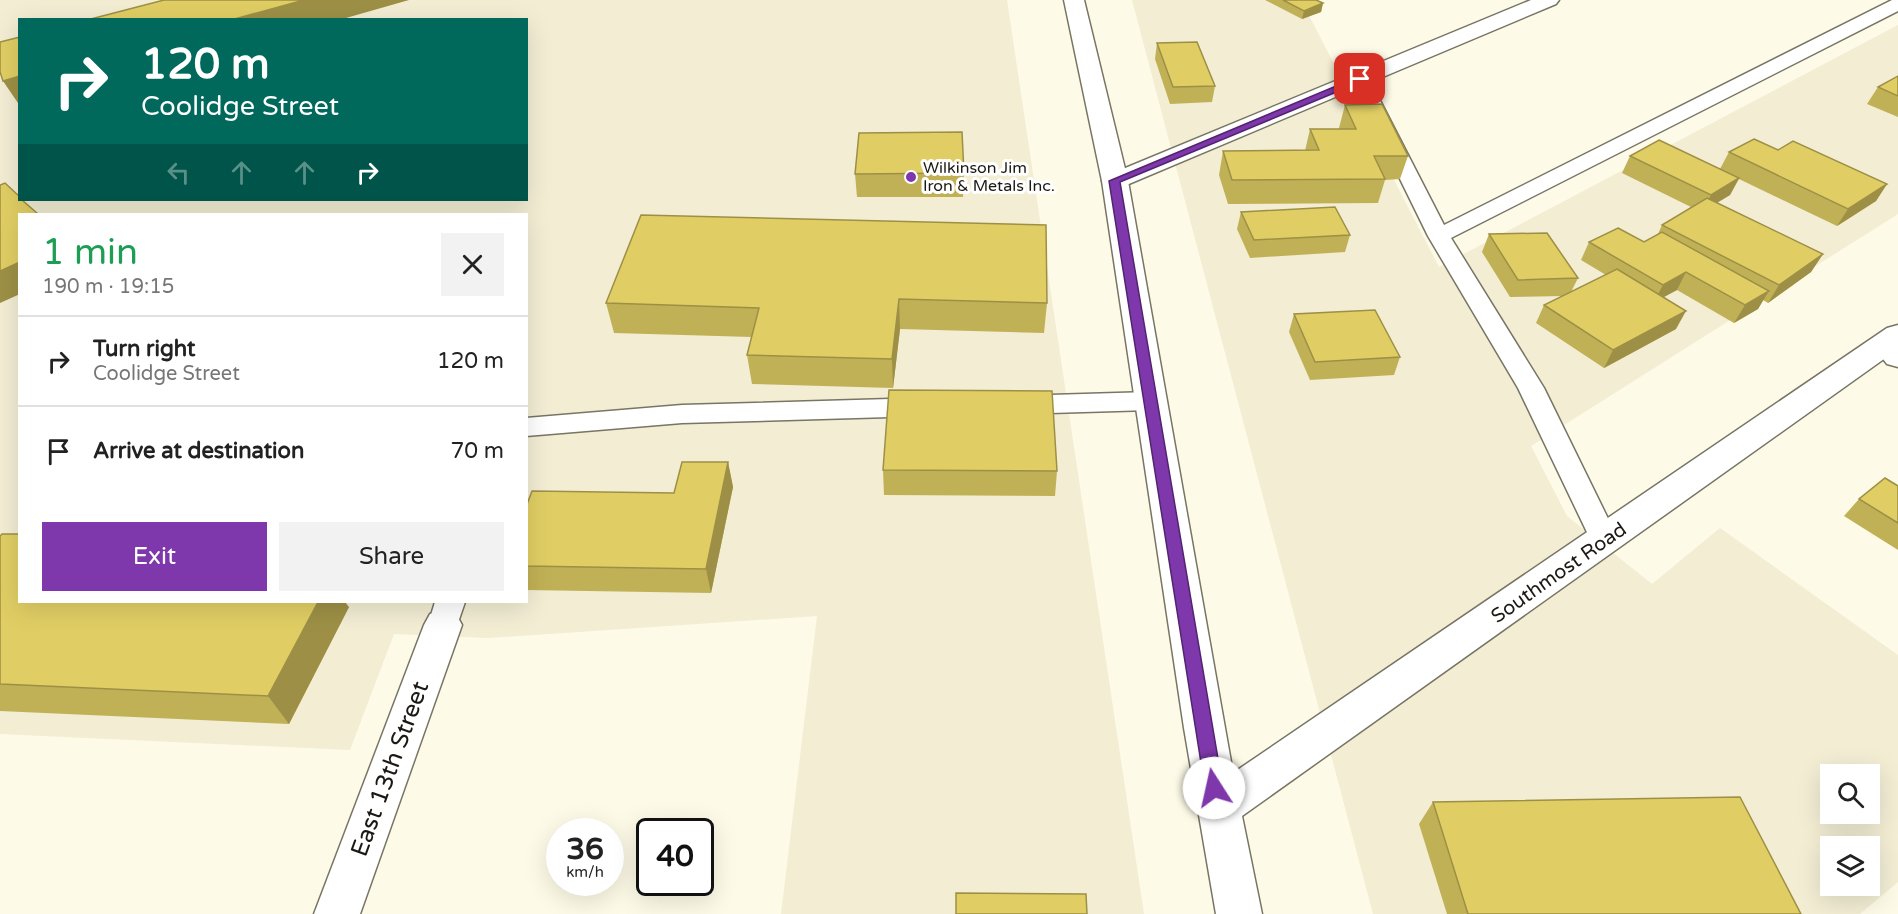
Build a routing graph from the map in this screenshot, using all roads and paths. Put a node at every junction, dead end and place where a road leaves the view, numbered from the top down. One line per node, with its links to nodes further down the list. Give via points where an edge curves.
1 (1074, 0): 5 (street)
2 (1549, 0): 4 (street)
3 (1898, 4): 6 (lane)
4 (1360, 79): 5 (street); 6 (lane)
5 (1114, 181): 8 (street)
6 (1439, 236): 12 (lane, via 1531,388)
7 (1894, 345): 12 (street, Southmost Road)
8 (1150, 401): 9 (lane); 14 (street)
9 (998, 405)
10 (951, 406): 11 (lane, via 682,414)
11 (528, 427)
12 (1605, 541): 14 (street, Southmost Road)
13 (446, 613): 15 (street, East 13th Street)
14 (1218, 808): 16 (street)
15 (337, 914)
16 (1239, 914)

